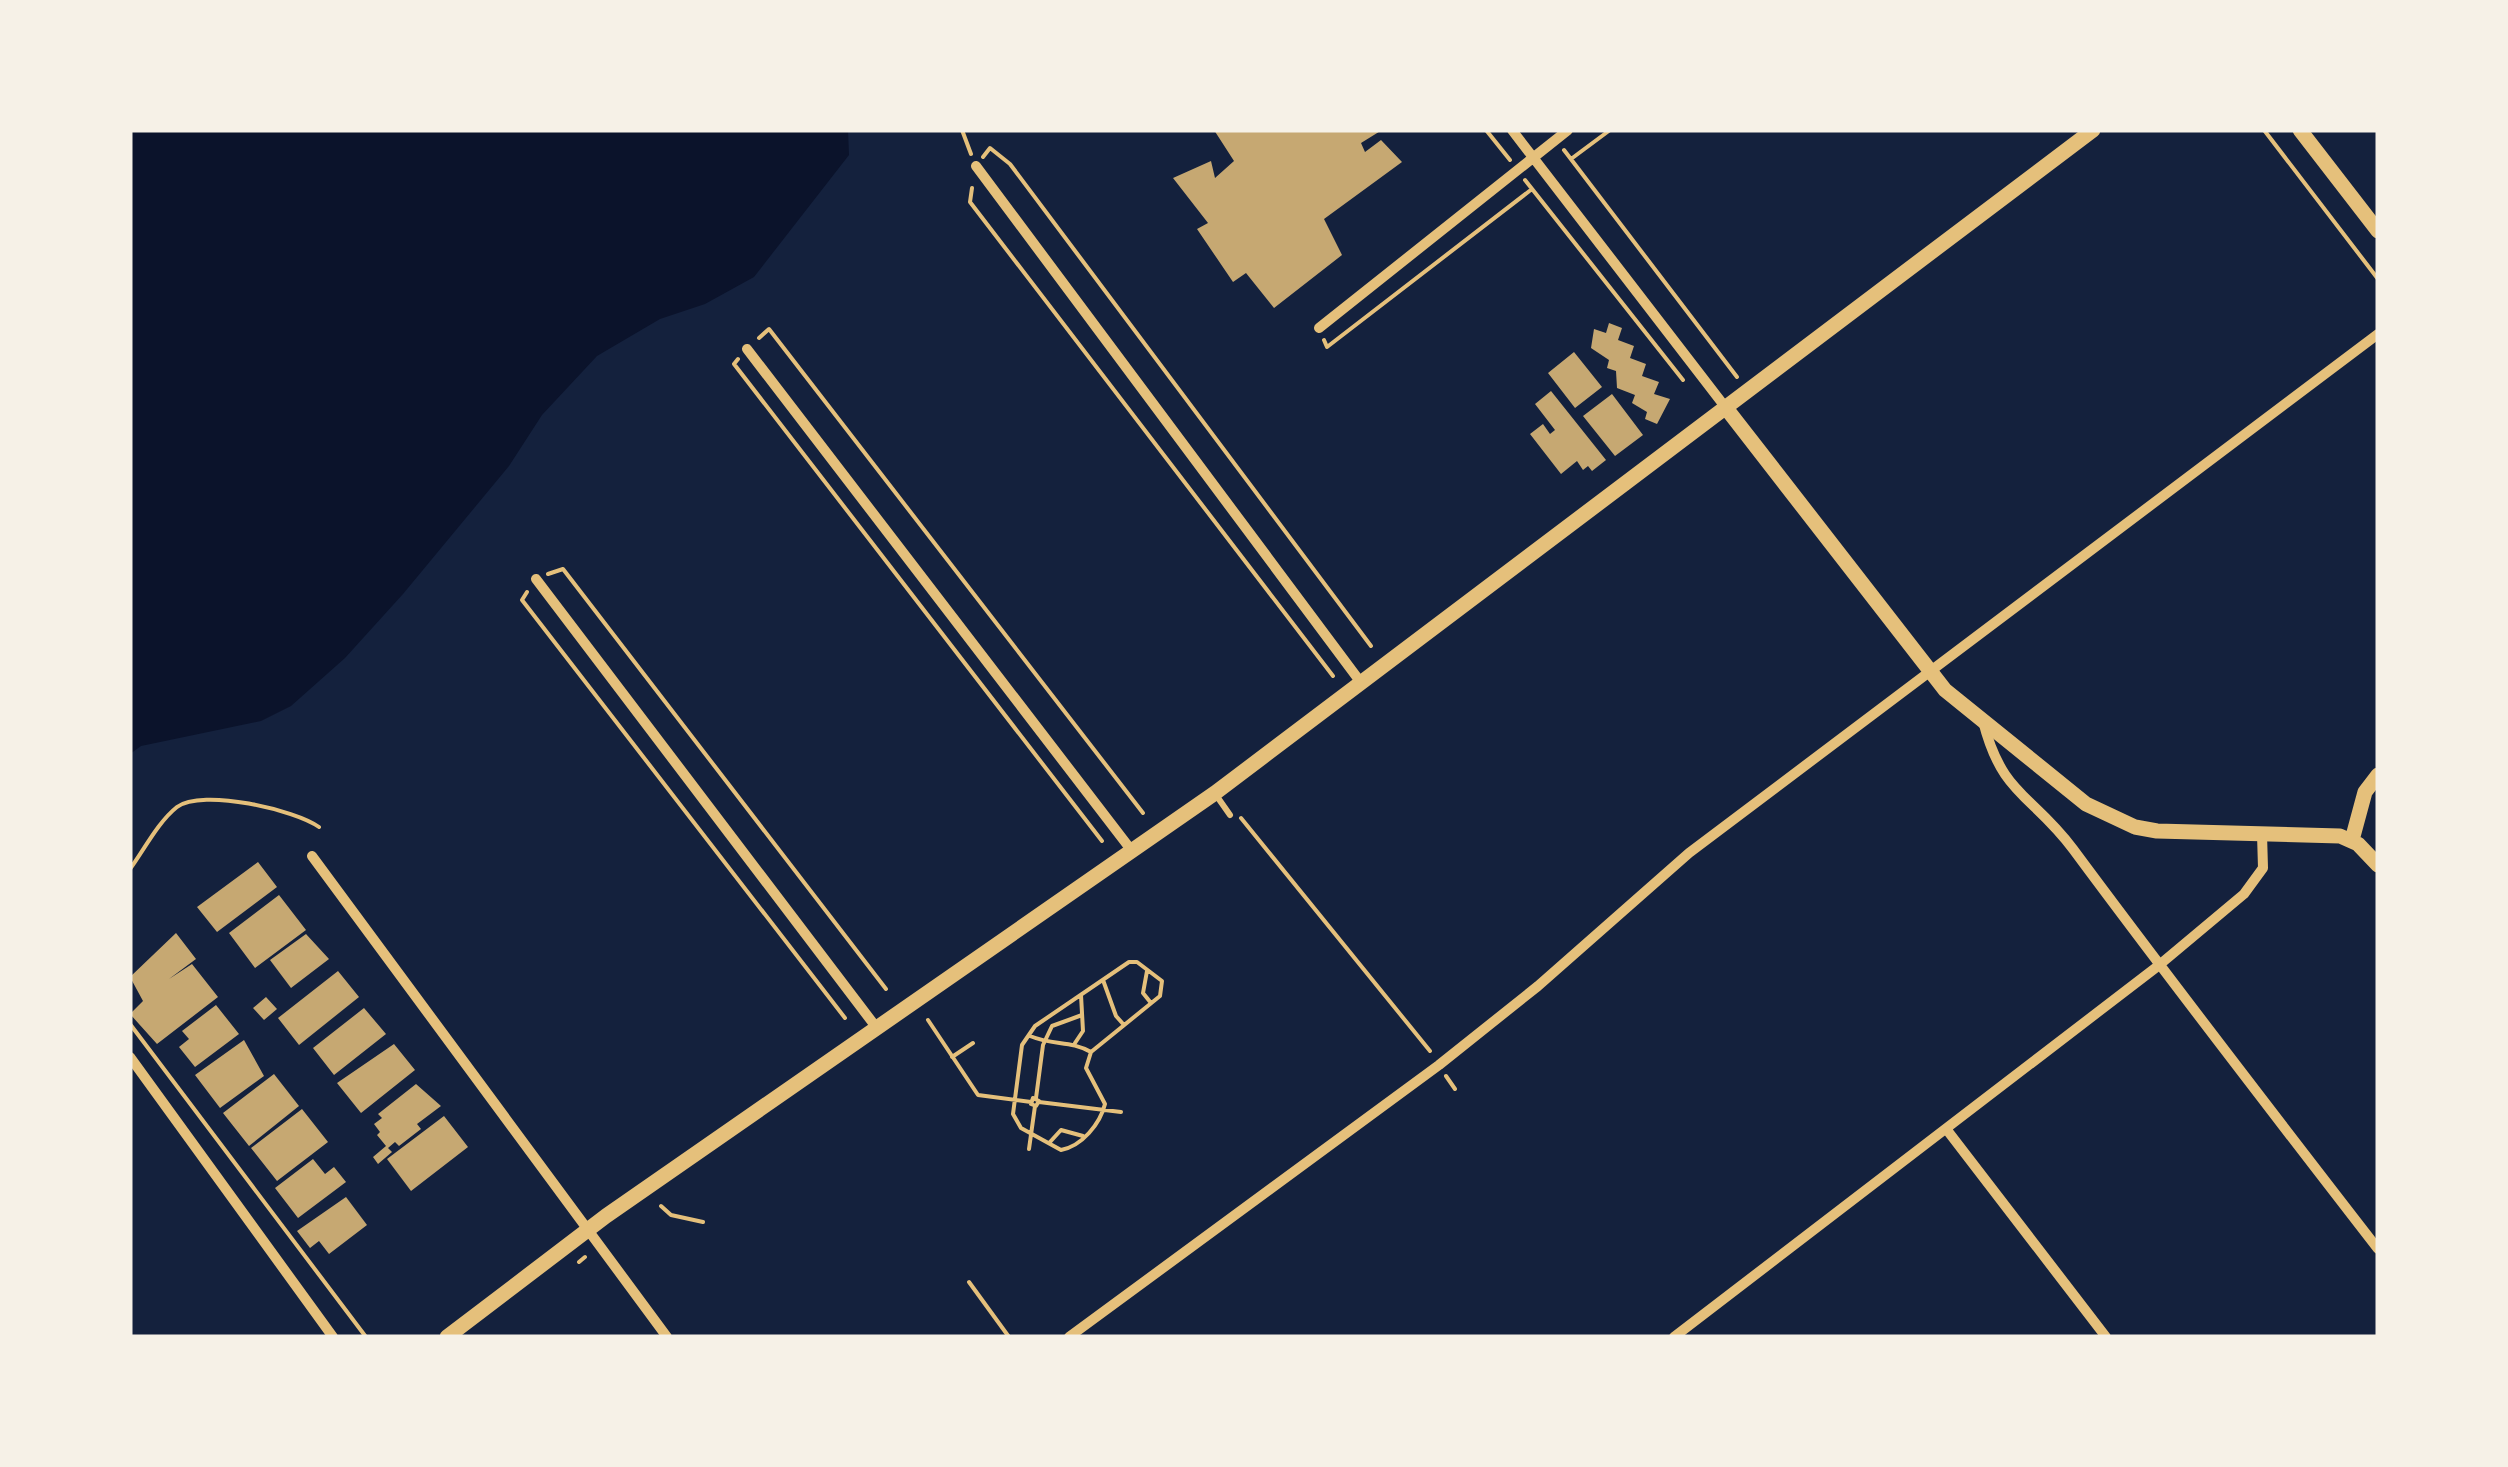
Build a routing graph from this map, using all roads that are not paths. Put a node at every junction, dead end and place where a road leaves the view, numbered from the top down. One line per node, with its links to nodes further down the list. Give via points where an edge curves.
1 (1512, 130): 5 (street)
2 (1568, 130): 5 (street)
3 (2094, 130): 11 (street)
4 (2300, 130): 7 (street)
5 (1533, 157): 8 (street); 11 (street)
6 (976, 166): 14 (street)
7 (2378, 231)
8 (1318, 328)
9 (2378, 334): 13 (street)
10 (747, 349): 21 (street)
11 (1726, 408): 13 (street); 14 (street)
12 (536, 579): 25 (street)
13 (1930, 672): 15 (street); 33 (street, via 1689,854 1455,1053)
14 (1362, 684): 17 (street)
15 (1983, 721): 19 (street, via 2107,817 2157,831); 24 (street, via 1997,766 2070,845)
16 (2378, 775): 20 (street, via 2365,792)
17 (1215, 794): 18 (lane); 21 (street)
18 (1232, 813)
19 (2262, 834): 20 (street); 24 (street, via 2263,868 2252,885)
20 (2352, 840): 23 (street)
21 (1132, 851): 25 (street)
22 (312, 856): 28 (street)
23 (2378, 865)
24 (2158, 966): 27 (street); 29 (street)
25 (876, 1026): 28 (street)
26 (130, 1056): 30 (street)
27 (1947, 1130): 34 (street); 35 (street)
28 (588, 1229): 31 (street); 32 (street)
29 (2378, 1249)
30 (332, 1337)
31 (447, 1337)
32 (668, 1337)
33 (1069, 1337)
34 (1674, 1337)
35 (2106, 1337)

